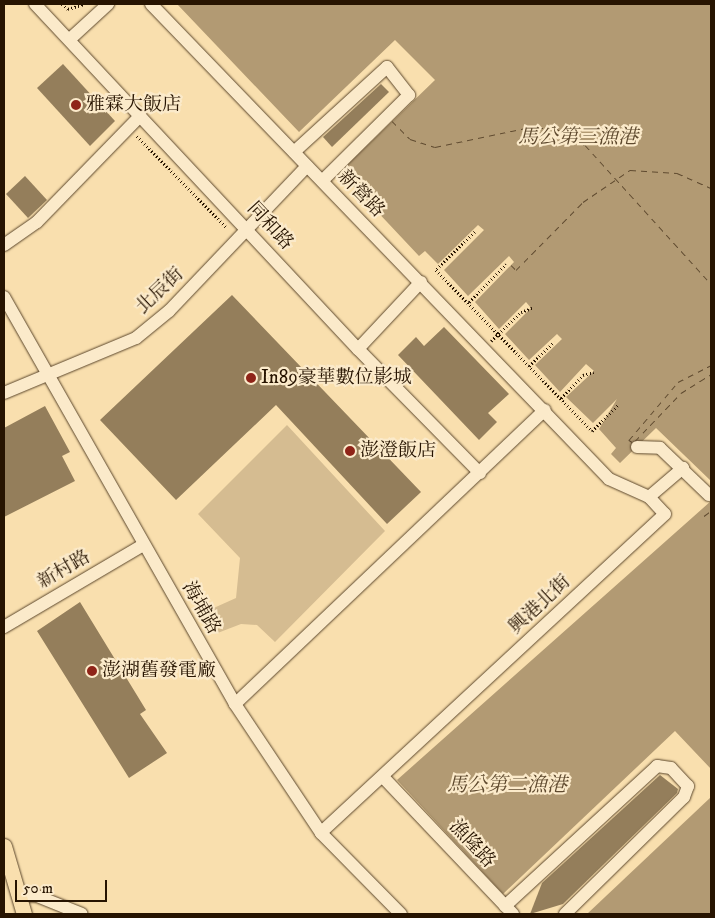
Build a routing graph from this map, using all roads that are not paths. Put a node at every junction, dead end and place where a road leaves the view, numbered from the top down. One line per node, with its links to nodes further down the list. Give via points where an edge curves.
1 (35, 4): 4 (street, 同和路)
2 (108, 4): 4 (street)
3 (151, 4): 6 (street, 新營路)
4 (70, 39): 5 (street, 同和路)
5 (140, 116): 9 (street, 同和路); 10 (street, via 37,222)
6 (294, 152): 7 (street, 新營路); 8 (street, via 387,67 409,90 406,100 390,119)
7 (307, 166): 8 (street, 新營路); 9 (street, 北辰街)
8 (322, 181): 11 (street, 新營路)
9 (248, 230): 13 (street, 同和路); 14 (street, 北辰街, via 136,338)
10 (4, 245)
11 (421, 282): 13 (street); 16 (street, 新營路)
12 (4, 297): 14 (street, 海埔路)
13 (358, 349): 19 (street, 同和路)
14 (47, 375): 15 (street, 北辰街); 22 (street, 海埔路)
15 (4, 393)
16 (545, 410): 19 (street); 21 (street, 興港北街, via 609,479)
17 (637, 446): 18 (street, via 660,448)
18 (683, 468): 20 (street); 21 (street)
19 (480, 473): 24 (street)
20 (709, 495)
21 (649, 497): 25 (street, 興港北街, via 665,514)
22 (143, 546): 23 (street, 新村路); 24 (street, 海埔路)
23 (4, 627)
24 (235, 704): 26 (street, 海埔路)
25 (383, 777): 26 (street, 興港北街); 29 (street, 漁隆路)
26 (321, 833): 30 (street, 海埔路)
27 (4, 846): 28 (main road)
28 (19, 895): 31 (main road); 32 (street, via 37,896)
29 (509, 910): 33 (street, via 657,766 671,768 688,786 684,797)
30 (394, 912)
31 (23, 914)
32 (82, 914)
33 (566, 914)

